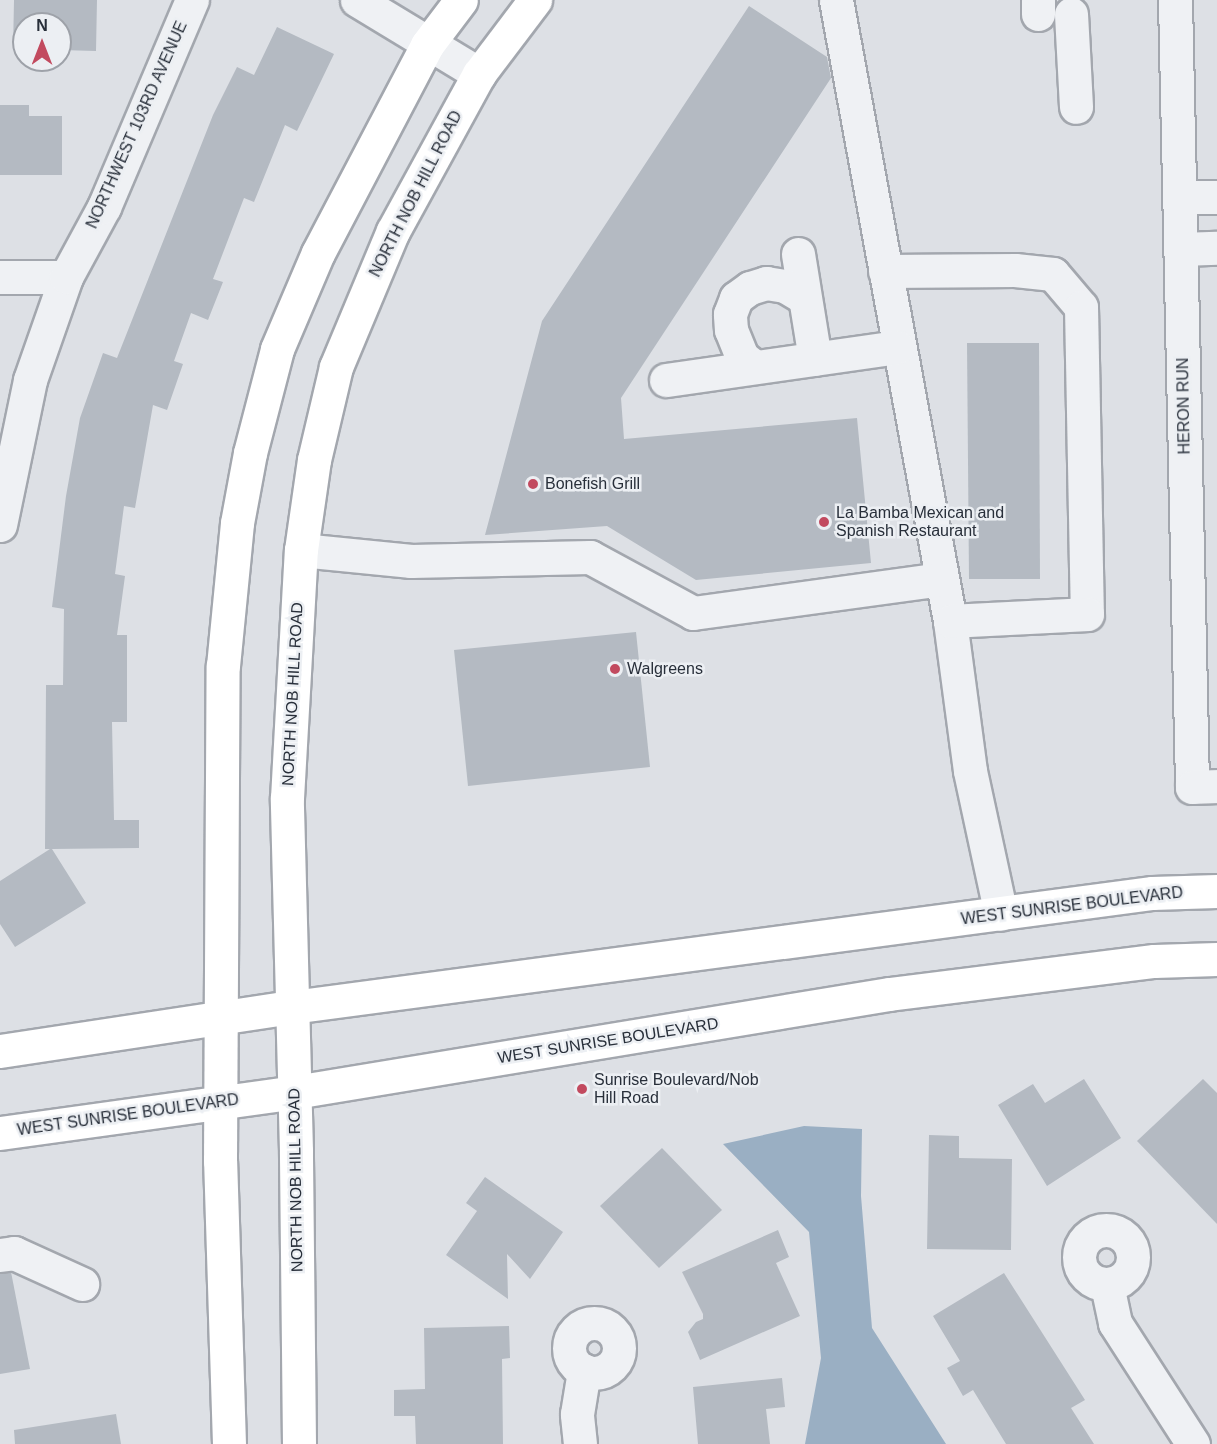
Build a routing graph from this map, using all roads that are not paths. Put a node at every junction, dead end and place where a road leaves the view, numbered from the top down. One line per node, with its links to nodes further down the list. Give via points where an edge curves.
1 (192, 0): 18 (street, NORTHWEST 103RD AVENUE, via 104,207)
2 (357, 0): 8 (street)
3 (461, 0): 8 (main road)
4 (536, 0): 9 (main road, NORTH NOB HILL ROAD)
5 (836, 0): 16 (street)
6 (1175, 0): 11 (street, HERON RUN)
7 (1071, 14): 10 (street)
8 (427, 45): 9 (street); 33 (main road, via 318,253 277,349 250,453 237,523 223,666)
9 (479, 74): 25 (main road, NORTH NOB HILL ROAD, via 393,231 336,367 314,460)
10 (1076, 107)
11 (1179, 197): 12 (street); 13 (street, HERON RUN)
12 (1217, 197)
13 (1180, 249): 14 (street); 28 (street, HERON RUN, via 1192,787)
14 (1217, 249)
15 (798, 254): 19 (street)
16 (885, 271): 20 (street); 27 (street, via 1015,270 1053,274 1081,307 1087,614)
17 (0, 277): 18 (street)
18 (66, 277): 24 (street, NORTHWEST 103RD AVENUE, via 30,380)
19 (803, 297): 21 (street); 22 (street, via 785,286 766,284 750,288 736,298 730,330 742,357)
20 (898, 347): 21 (street); 26 (street)
21 (815, 359): 22 (street)
22 (755, 367): 23 (street)
23 (666, 380)
24 (0, 525)
25 (302, 550): 26 (street, via 411,561 590,557 693,613); 32 (main road, NORTH NOB HILL ROAD, via 287,798)
26 (941, 579): 27 (street)
27 (950, 621): 30 (street, via 970,771)
28 (1217, 786)
29 (1217, 891): 30 (main road, WEST SUNRISE BOULEVARD, via 1152,893)
30 (1001, 914): 32 (main road, WEST SUNRISE BOULEVARD)
31 (1217, 959): 35 (main road, WEST SUNRISE BOULEVARD, via 1154,961 889,994)
32 (292, 1007): 33 (main road, WEST SUNRISE BOULEVARD); 35 (main road, NORTH NOB HILL ROAD)
33 (221, 1018): 34 (main road, WEST SUNRISE BOULEVARD); 36 (main road)
34 (0, 1051)
35 (295, 1092): 36 (main road, WEST SUNRISE BOULEVARD); 43 (main road, NORTH NOB HILL ROAD)
36 (220, 1101): 37 (main road, WEST SUNRISE BOULEVARD); 42 (main road)
37 (0, 1134)
38 (0, 1255): 39 (street, via 14,1253)
39 (82, 1284)
40 (1107, 1285): 45 (street, via 1115,1323)
41 (584, 1371): 44 (street, via 577,1414)
42 (229, 1444)
43 (299, 1444)
44 (580, 1444)
45 (1193, 1444)

